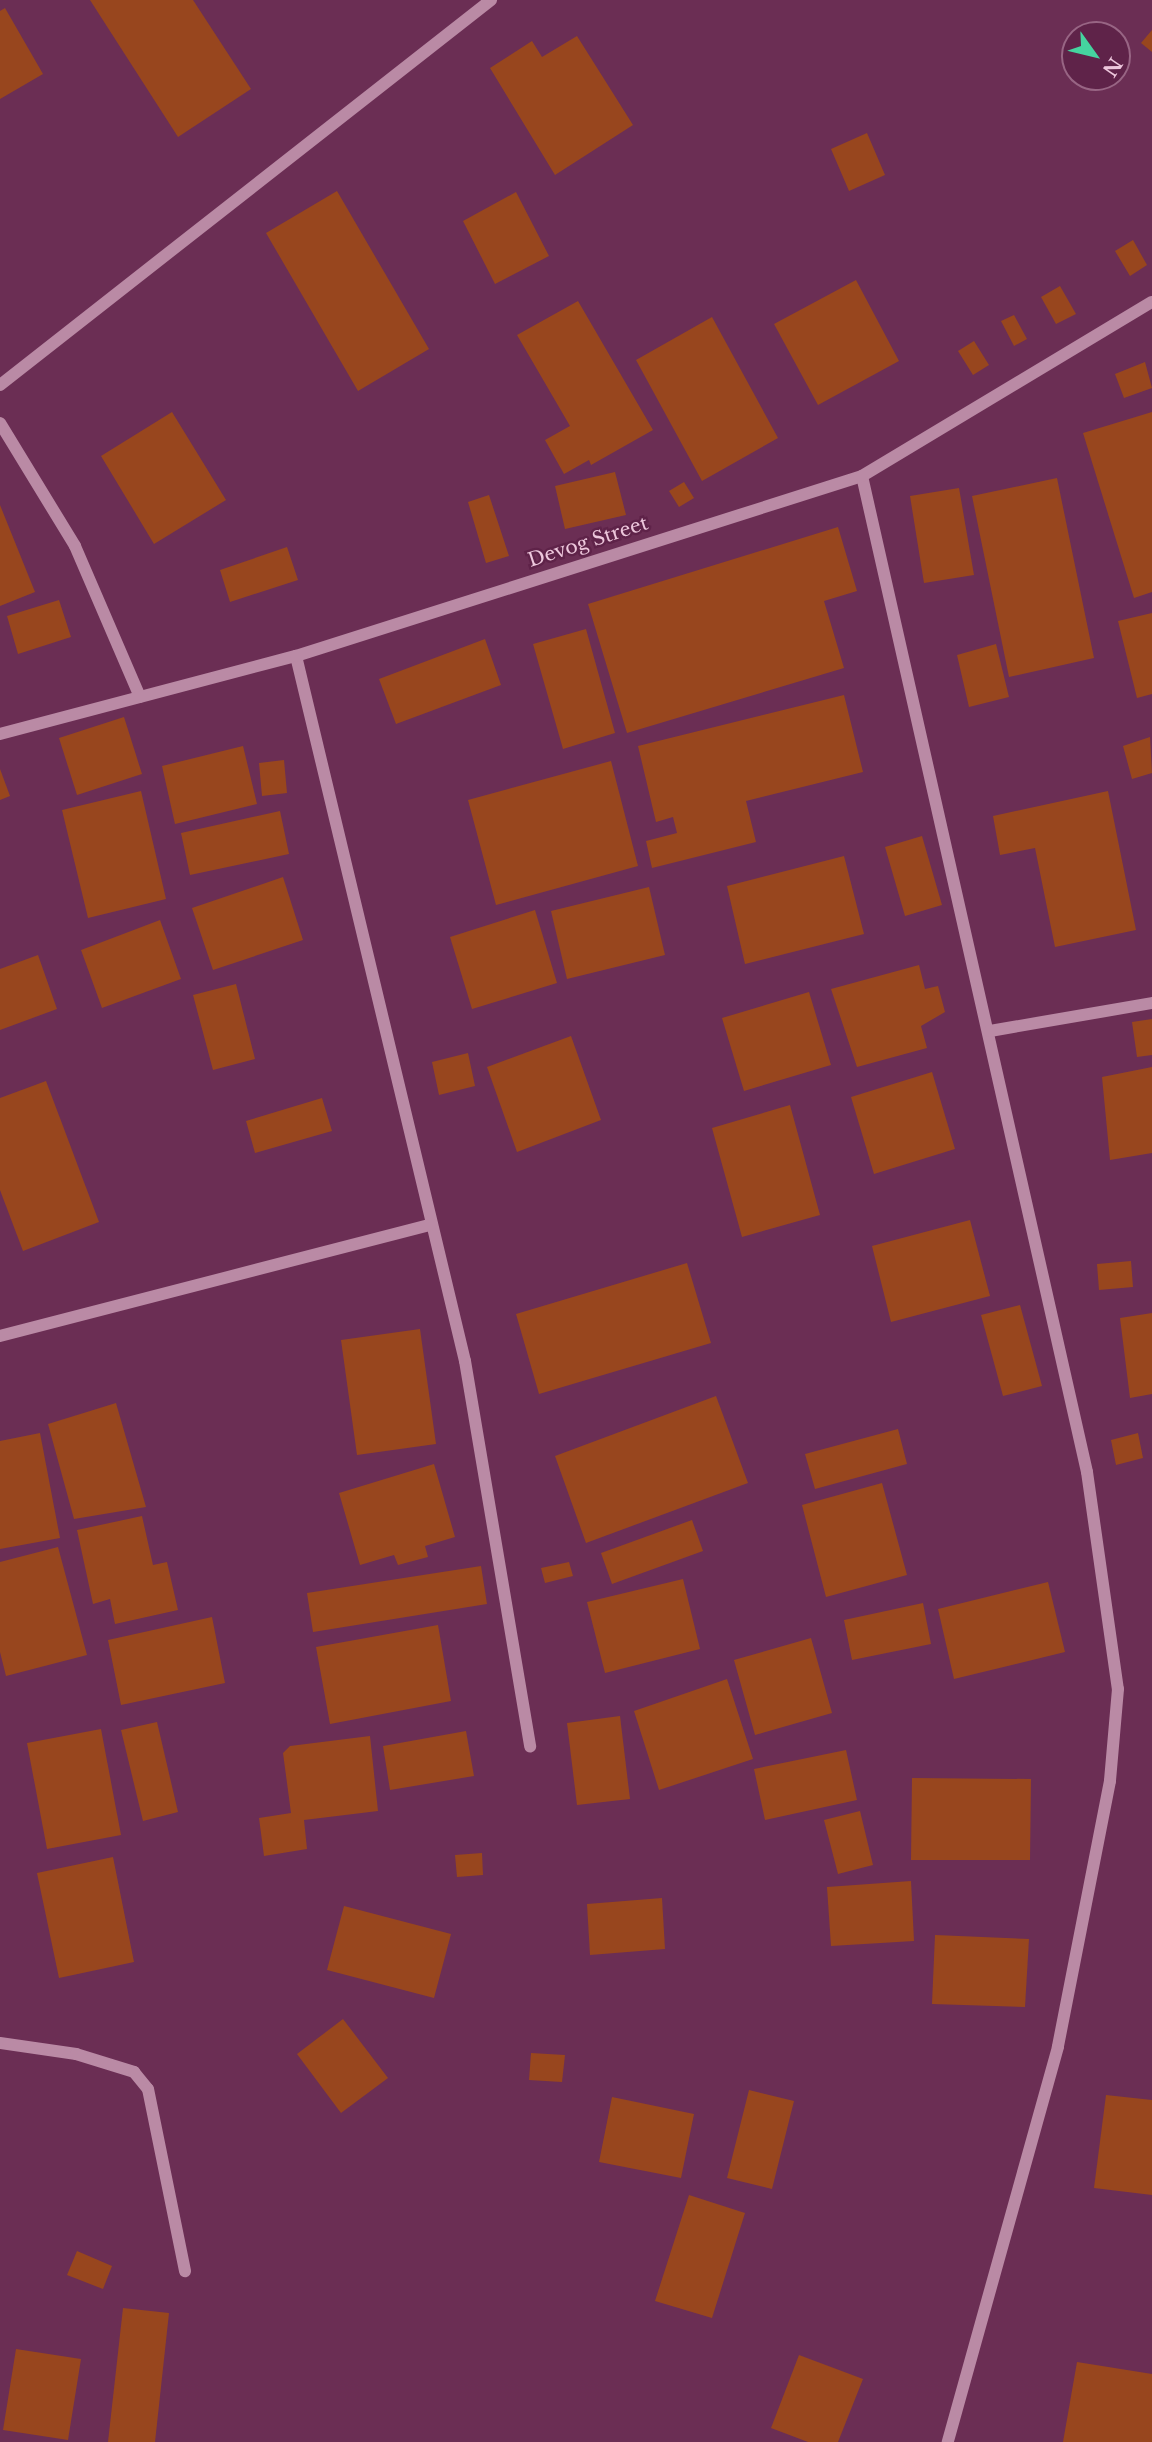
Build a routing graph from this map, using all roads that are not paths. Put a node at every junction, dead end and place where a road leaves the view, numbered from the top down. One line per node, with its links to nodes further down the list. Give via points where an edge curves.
1 (485, 2): 3 (street)
2 (1152, 302): 5 (street, Devog Street)
3 (0, 385)
4 (0, 423): 7 (street, via 75,546)
5 (862, 476): 6 (street, Devog Street); 10 (street)
6 (296, 656): 7 (street, Devog Street); 11 (street)
7 (140, 697): 8 (street, Devog Street)
8 (0, 734)
9 (1152, 1003): 10 (street)
10 (990, 1031): 16 (street, via 1087,1472 1118,1689 1110,1781 1058,2047)
11 (432, 1224): 12 (street); 13 (street, via 465,1361)
12 (0, 1336)
13 (530, 1747)
14 (0, 2043): 15 (street, via 76,2054 134,2072 148,2089)
15 (185, 2271)
16 (948, 2442)

